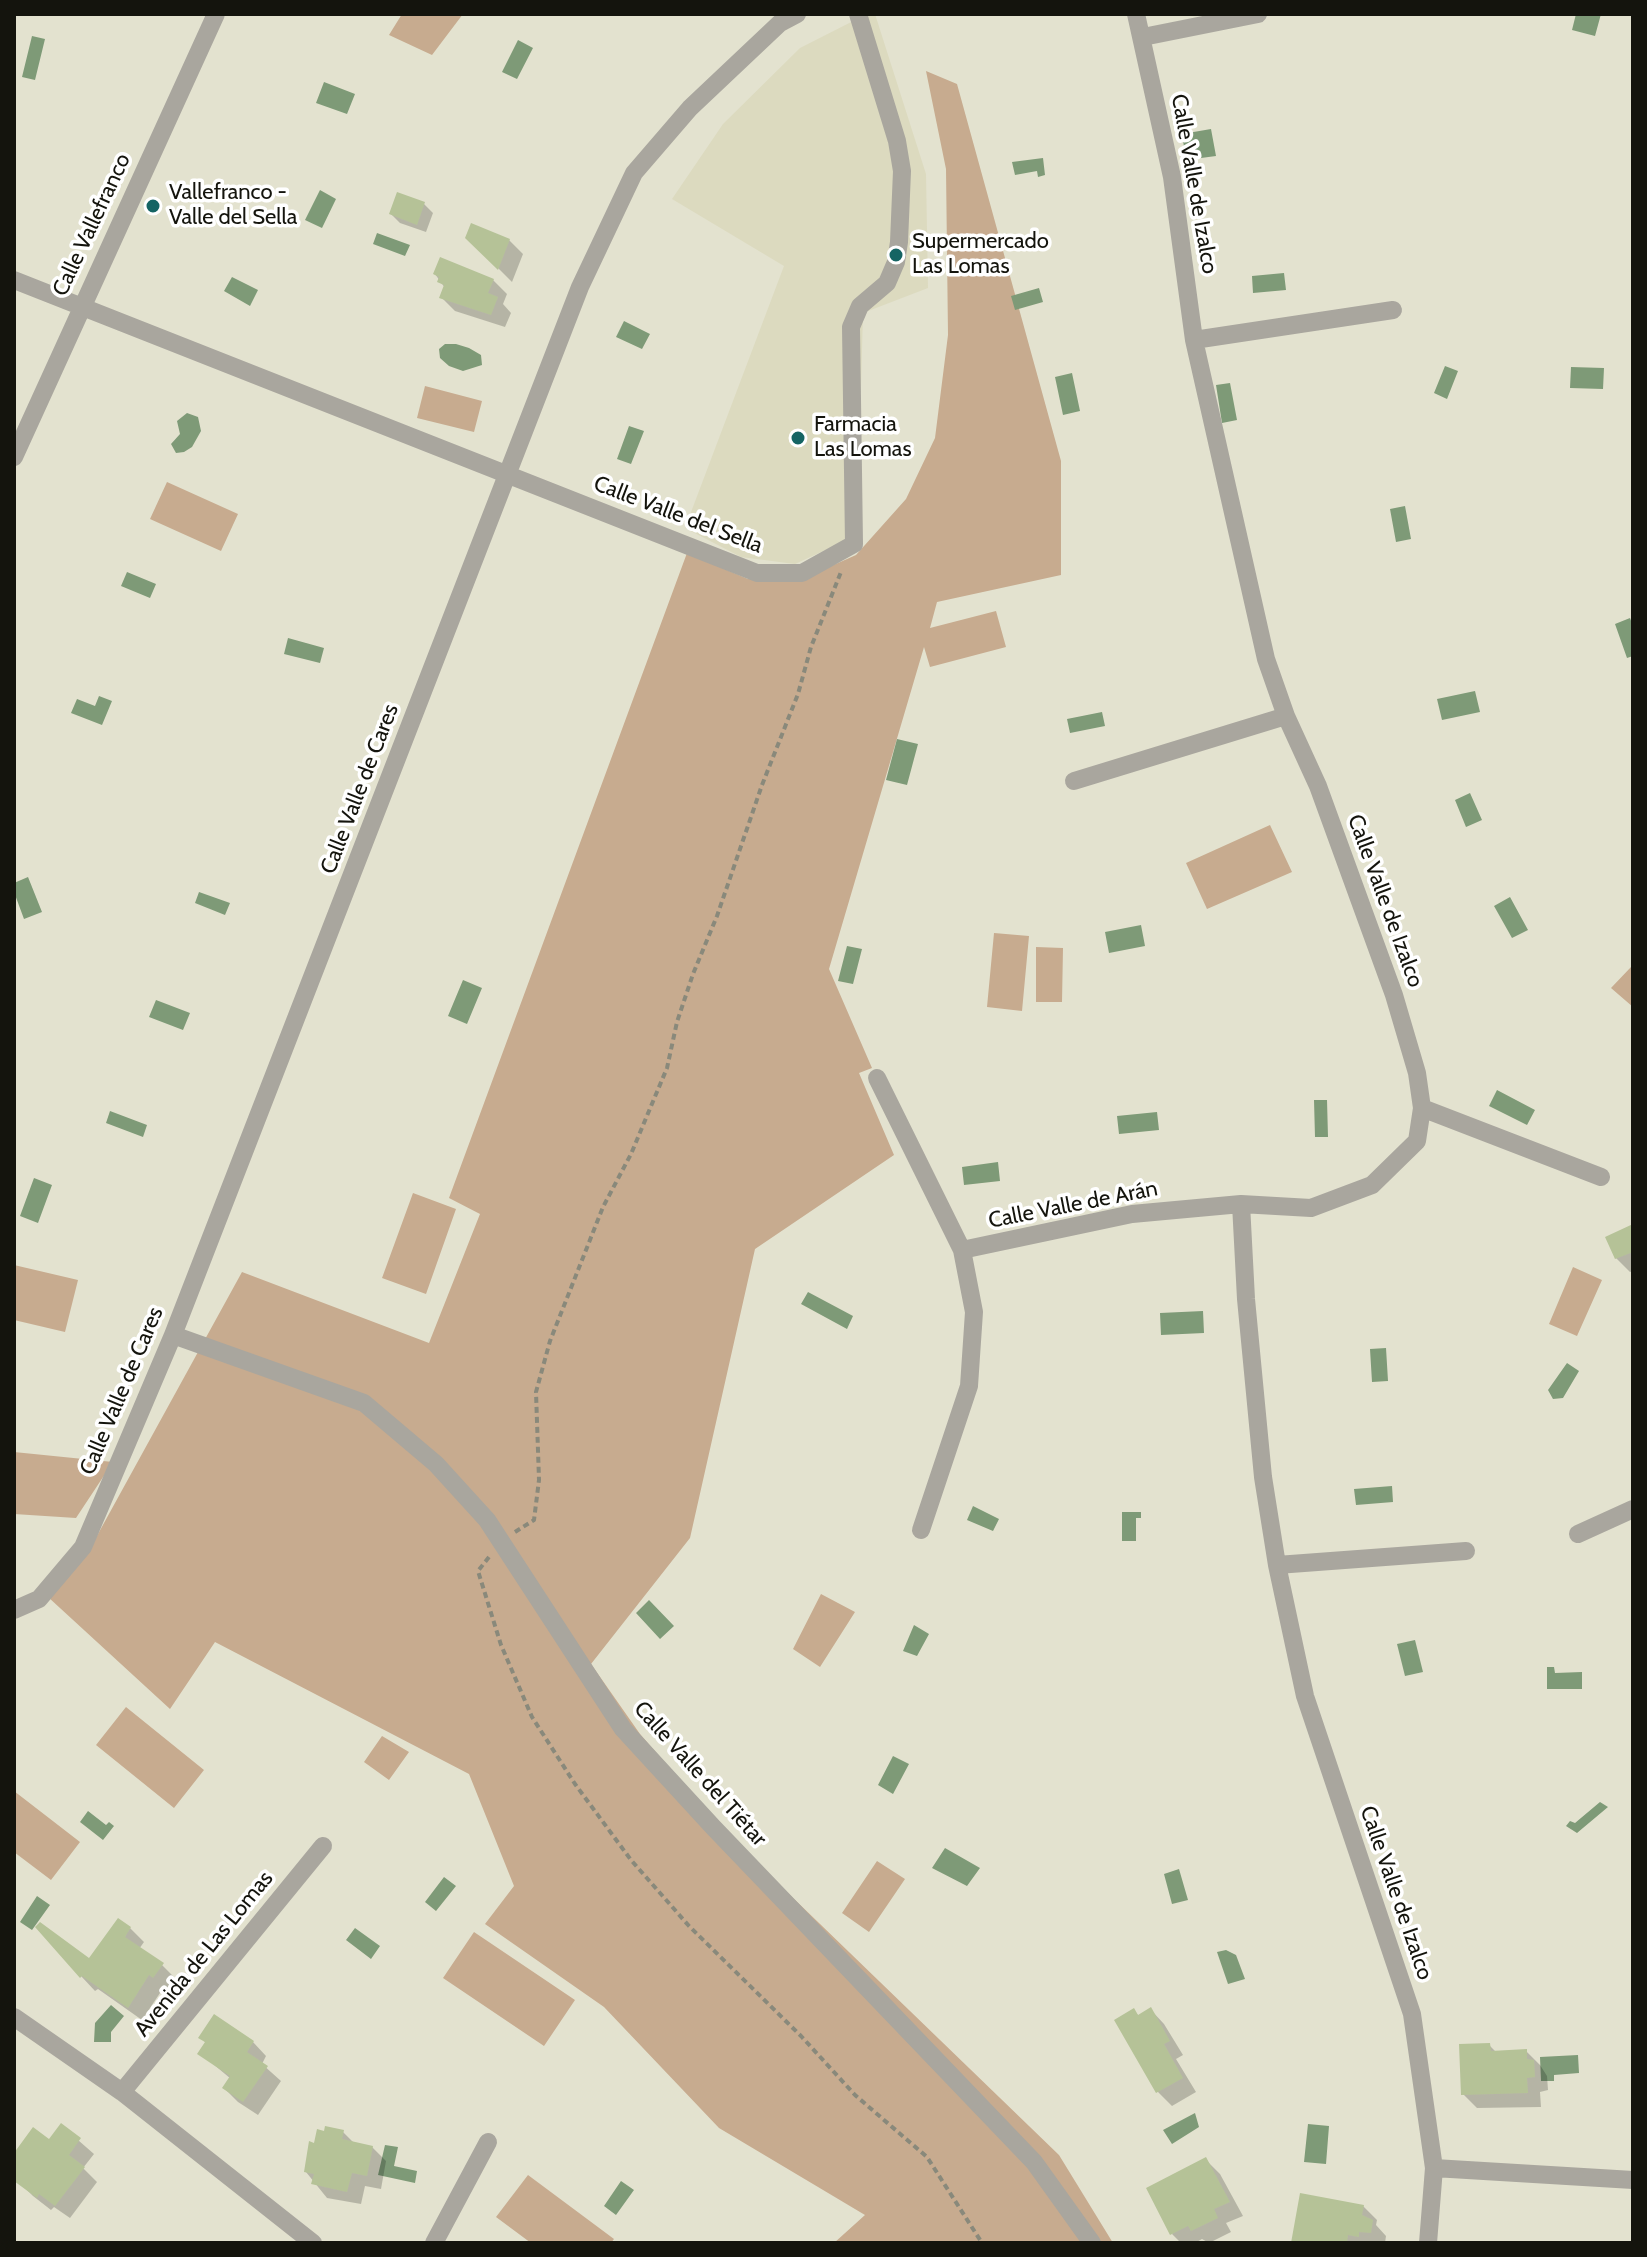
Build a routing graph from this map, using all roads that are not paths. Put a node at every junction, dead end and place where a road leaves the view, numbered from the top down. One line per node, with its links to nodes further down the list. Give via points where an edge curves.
1 (216, 14): 8 (street, Calle Vallefranco)
2 (797, 14): 12 (street, Calle Valle de Cares, via 780,23 690,108 634,173 580,287)
3 (858, 14): 12 (street, Calle Valle del Sella, via 902,171 896,262 887,283 860,306 851,327 854,544 802,573 757,573)
4 (1136, 14): 6 (street, Calle Valle de Izalco)
5 (1258, 14): 6 (street)
6 (1143, 37): 10 (street, Calle Valle de Izalco, via 1172,177)
7 (14, 280): 8 (street, Calle Valle del Sella)
8 (80, 307): 11 (street, Calle Vallefranco); 12 (street, Calle Valle del Sella)
9 (1393, 310): 10 (street)
10 (1194, 340): 13 (street, Calle Valle de Izalco, via 1266,659)
11 (14, 457)
12 (509, 474): 20 (street, Calle Valle de Cares)
13 (1286, 716): 14 (street); 16 (street, Calle Valle de Izalco, via 1318,786 1394,995)
14 (1074, 781)
15 (877, 1078): 19 (street)
16 (1422, 1108): 17 (street); 18 (street, Calle Valle de Izalco, via 1417,1141 1372,1185 1311,1208)
17 (1601, 1177)
18 (1241, 1204): 19 (street, Calle Valle de Arán, via 1132,1214); 25 (street, Calle Valle de Izalco, via 1263,1477)
19 (962, 1250): 22 (street, via 974,1312 969,1386)
20 (173, 1335): 26 (street, Calle Valle de Cares, via 83,1547 39,1599); 35 (street, Calle Valle del Tiétar, via 364,1403 436,1464 487,1520 623,1729 1034,2162)
21 (1633, 1509): 23 (street)
22 (921, 1530)
23 (1578, 1534)
24 (1466, 1551): 25 (street)
25 (1277, 1565): 31 (street, Calle Valle de Izalco, via 1305,1696 1412,2014)
26 (14, 1610)
27 (323, 1846): 29 (street, Avenida de Las Lomas)
28 (14, 2017): 29 (street)
29 (122, 2092): 33 (street)
30 (488, 2142): 34 (street)
31 (1434, 2168): 32 (street); 36 (street, Calle Valle de Izalco)
32 (1633, 2180)
33 (313, 2243)
34 (434, 2243)
35 (1092, 2243)
36 (1428, 2243)

